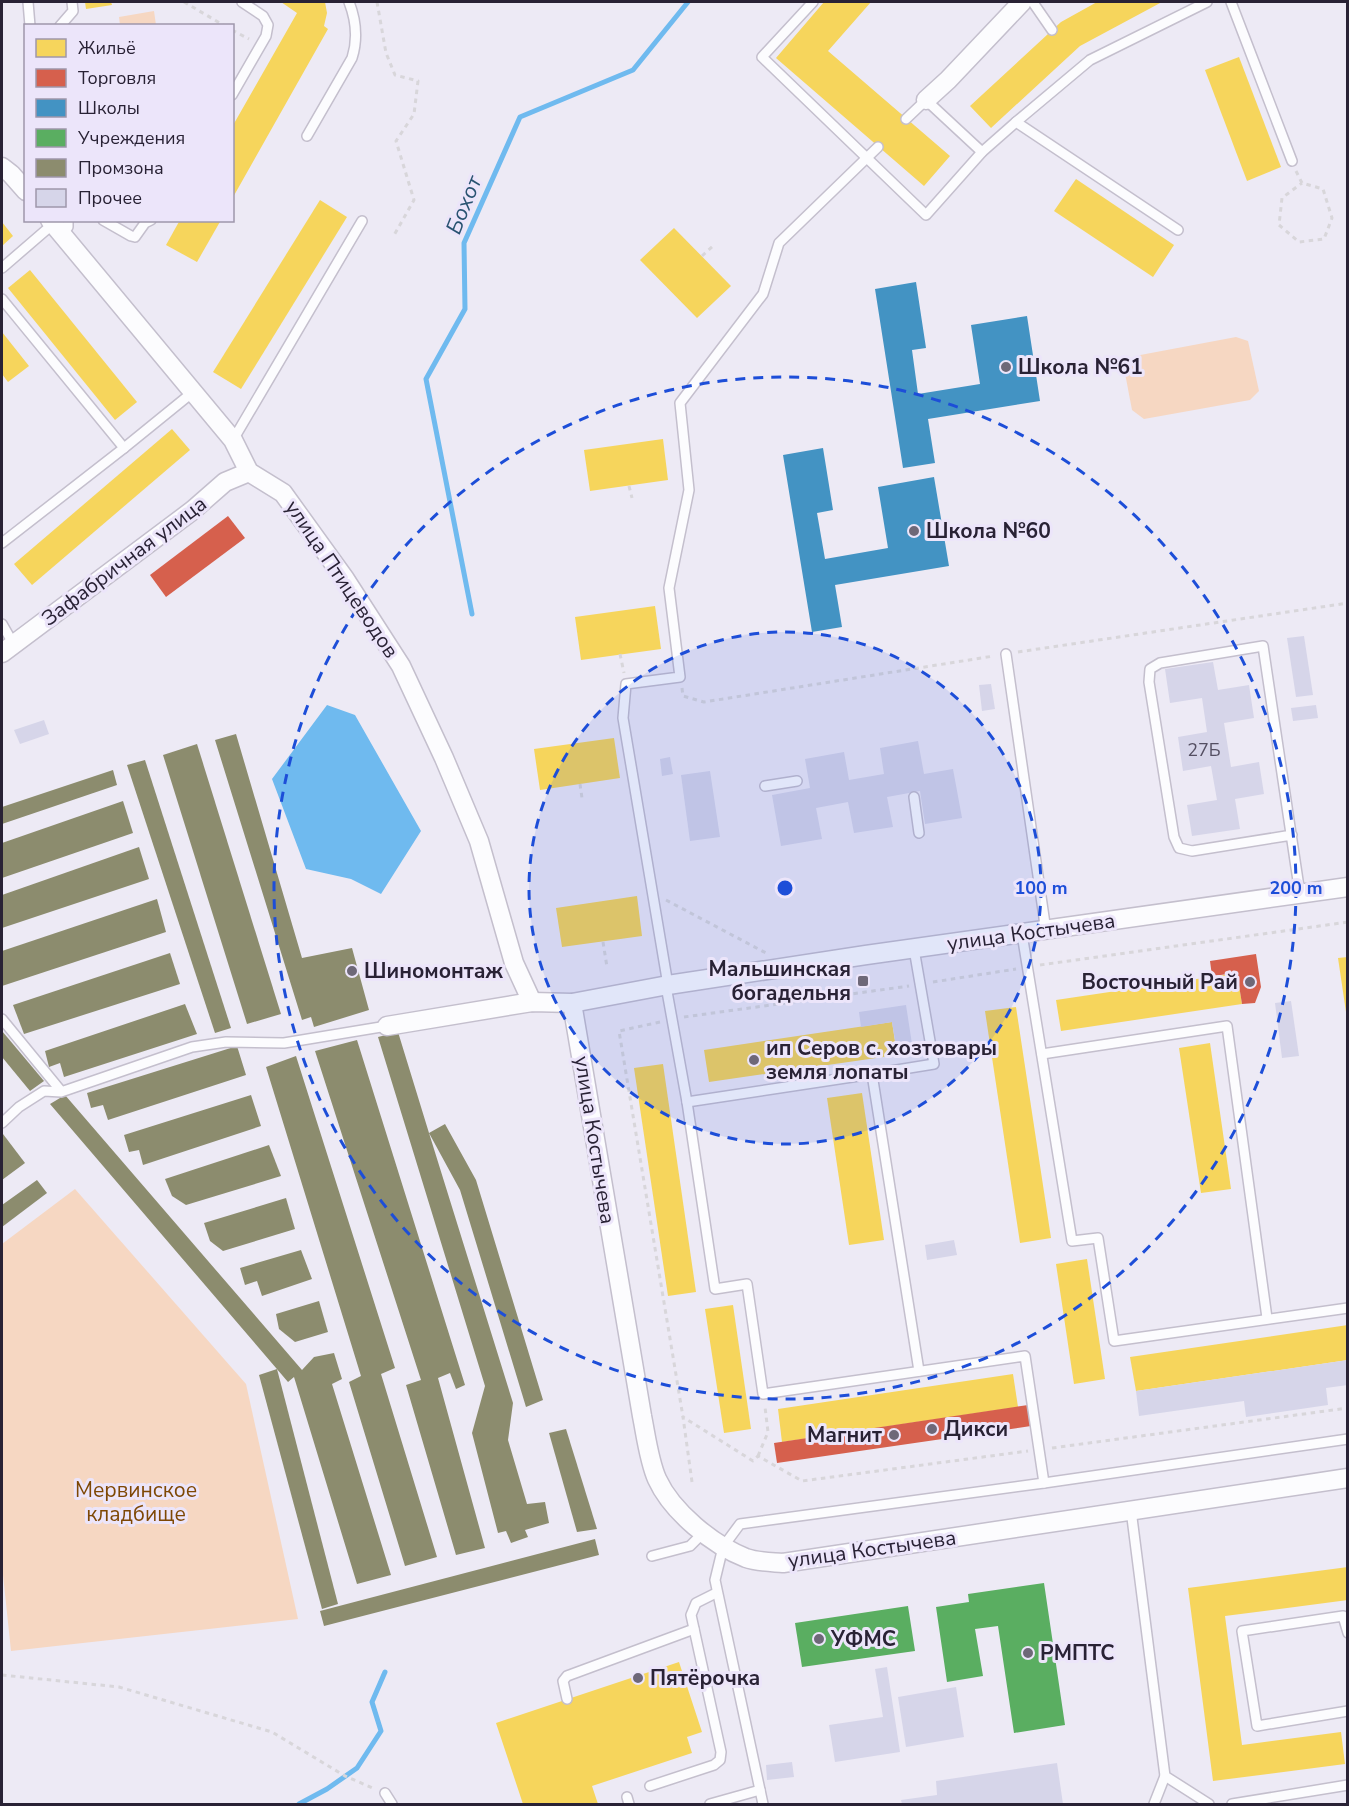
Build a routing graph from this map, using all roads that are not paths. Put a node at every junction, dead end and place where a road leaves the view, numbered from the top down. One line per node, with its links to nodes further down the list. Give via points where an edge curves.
1 (27, 2): 9 (lane)
2 (72, 2): 10 (lane, via 73,11)
3 (242, 2): 12 (lane, via 263,16 268,25 266,36)
4 (348, 2): 16 (lane, via 356,29 356,46)
5 (813, 2): 19 (lane, via 762,57)
6 (1030, 2): 11 (lane); 13 (street)
7 (1207, 2): 15 (lane, via 1090,60)
8 (1231, 2): 20 (lane)
9 (30, 24)
10 (62, 24)
11 (1052, 30)
12 (234, 92)
13 (926, 100): 14 (lane); 18 (lane)
14 (906, 119)
15 (1017, 122): 18 (lane); 27 (lane)
16 (307, 136)
17 (878, 147): 19 (lane)
18 (982, 152): 19 (lane, via 926,215)
19 (867, 159): 48 (lane, via 778,243 763,294 680,403 688,490 669,588 681,677 626,684 623,717)
20 (1292, 161)
21 (2, 167): 22 (street)
22 (24, 189)
23 (362, 221): 31 (lane)
24 (106, 222): 25 (lane, via 135,237)
25 (148, 222)
26 (61, 223): 28 (lane); 30 (street)
27 (1178, 230)
28 (2, 268)
29 (2, 299): 32 (lane)
30 (193, 392): 31 (street); 32 (lane)
31 (233, 440): 33 (street)
32 (124, 448): 34 (lane)
33 (249, 472): 36 (street, Зафабричная улица, via 225,482); 49 (street, улица Птицеводов, via 284,493 401,666 479,841 514,963)
34 (2, 543)
35 (2, 624): 36 (lane)
36 (8, 649)
37 (1006, 654): 45 (lane)
38 (797, 780): 39 (lane)
39 (765, 786)
40 (914, 798): 41 (lane)
41 (919, 832)
42 (1292, 835): 42 (lane, via 1192,851 1179,848 1174,837 1150,669 1160,663 1263,646); 44 (lane)
43 (1347, 887): 44 (street, улица Костычева)
44 (1300, 894): 45 (street, улица Костычева)
45 (1046, 931): 46 (street, улица Костычева)
46 (1022, 934): 47 (street, улица Костычева); 53 (lane)
47 (914, 949): 48 (street, улица Костычева); 54 (lane, via 933,1064)
48 (667, 985): 50 (street, улица Костычева); 56 (lane)
49 (532, 1002): 50 (street, улица Костычева); 52 (street, улица Костычева)
50 (572, 1003): 65 (street, улица Костычева, via 656,1478 684,1517)
51 (2, 1019): 55 (lane)
52 (387, 1026): 55 (lane, via 284,1044 226,1041 192,1047)
53 (1042, 1054): 59 (lane, via 1072,1241 1098,1238 1114,1341); 59 (lane, via 1227,1026)
54 (873, 1074): 56 (lane); 60 (lane)
55 (61, 1091): 57 (lane, via 44,1091)
56 (687, 1102): 60 (lane, via 715,1289 747,1284 763,1394)
57 (2, 1123)
58 (1347, 1308): 59 (lane)
59 (1267, 1318)
60 (919, 1371): 63 (lane, via 1025,1356)
61 (1347, 1439): 63 (lane)
62 (1347, 1478): 64 (street, улица Костычева)
63 (1044, 1483): 66 (lane, via 740,1524)
64 (1131, 1510): 66 (street, улица Костычева, via 783,1563 748,1558); 73 (lane)
65 (704, 1532): 66 (street, улица Костычева); 67 (lane, via 690,1546)
66 (723, 1547): 68 (lane)
67 (652, 1556)
68 (716, 1593): 69 (lane, via 693,1608); 76 (lane)
69 (694, 1629): 71 (lane, via 567,1676 563,1681); 75 (lane, via 720,1760)
70 (1347, 1633): 72 (lane, via 1343,1616 1242,1631 1257,1726)
71 (567, 1699)
72 (1347, 1711)
73 (1165, 1776): 81 (lane); 82 (lane)
74 (1347, 1785): 83 (lane)
75 (650, 1786)
76 (760, 1790): 79 (lane); 80 (lane)
77 (385, 1793): 78 (lane)
78 (392, 1804)
79 (710, 1804)
80 (763, 1804)
81 (1154, 1804)
82 (1209, 1804)
83 (1232, 1804)

